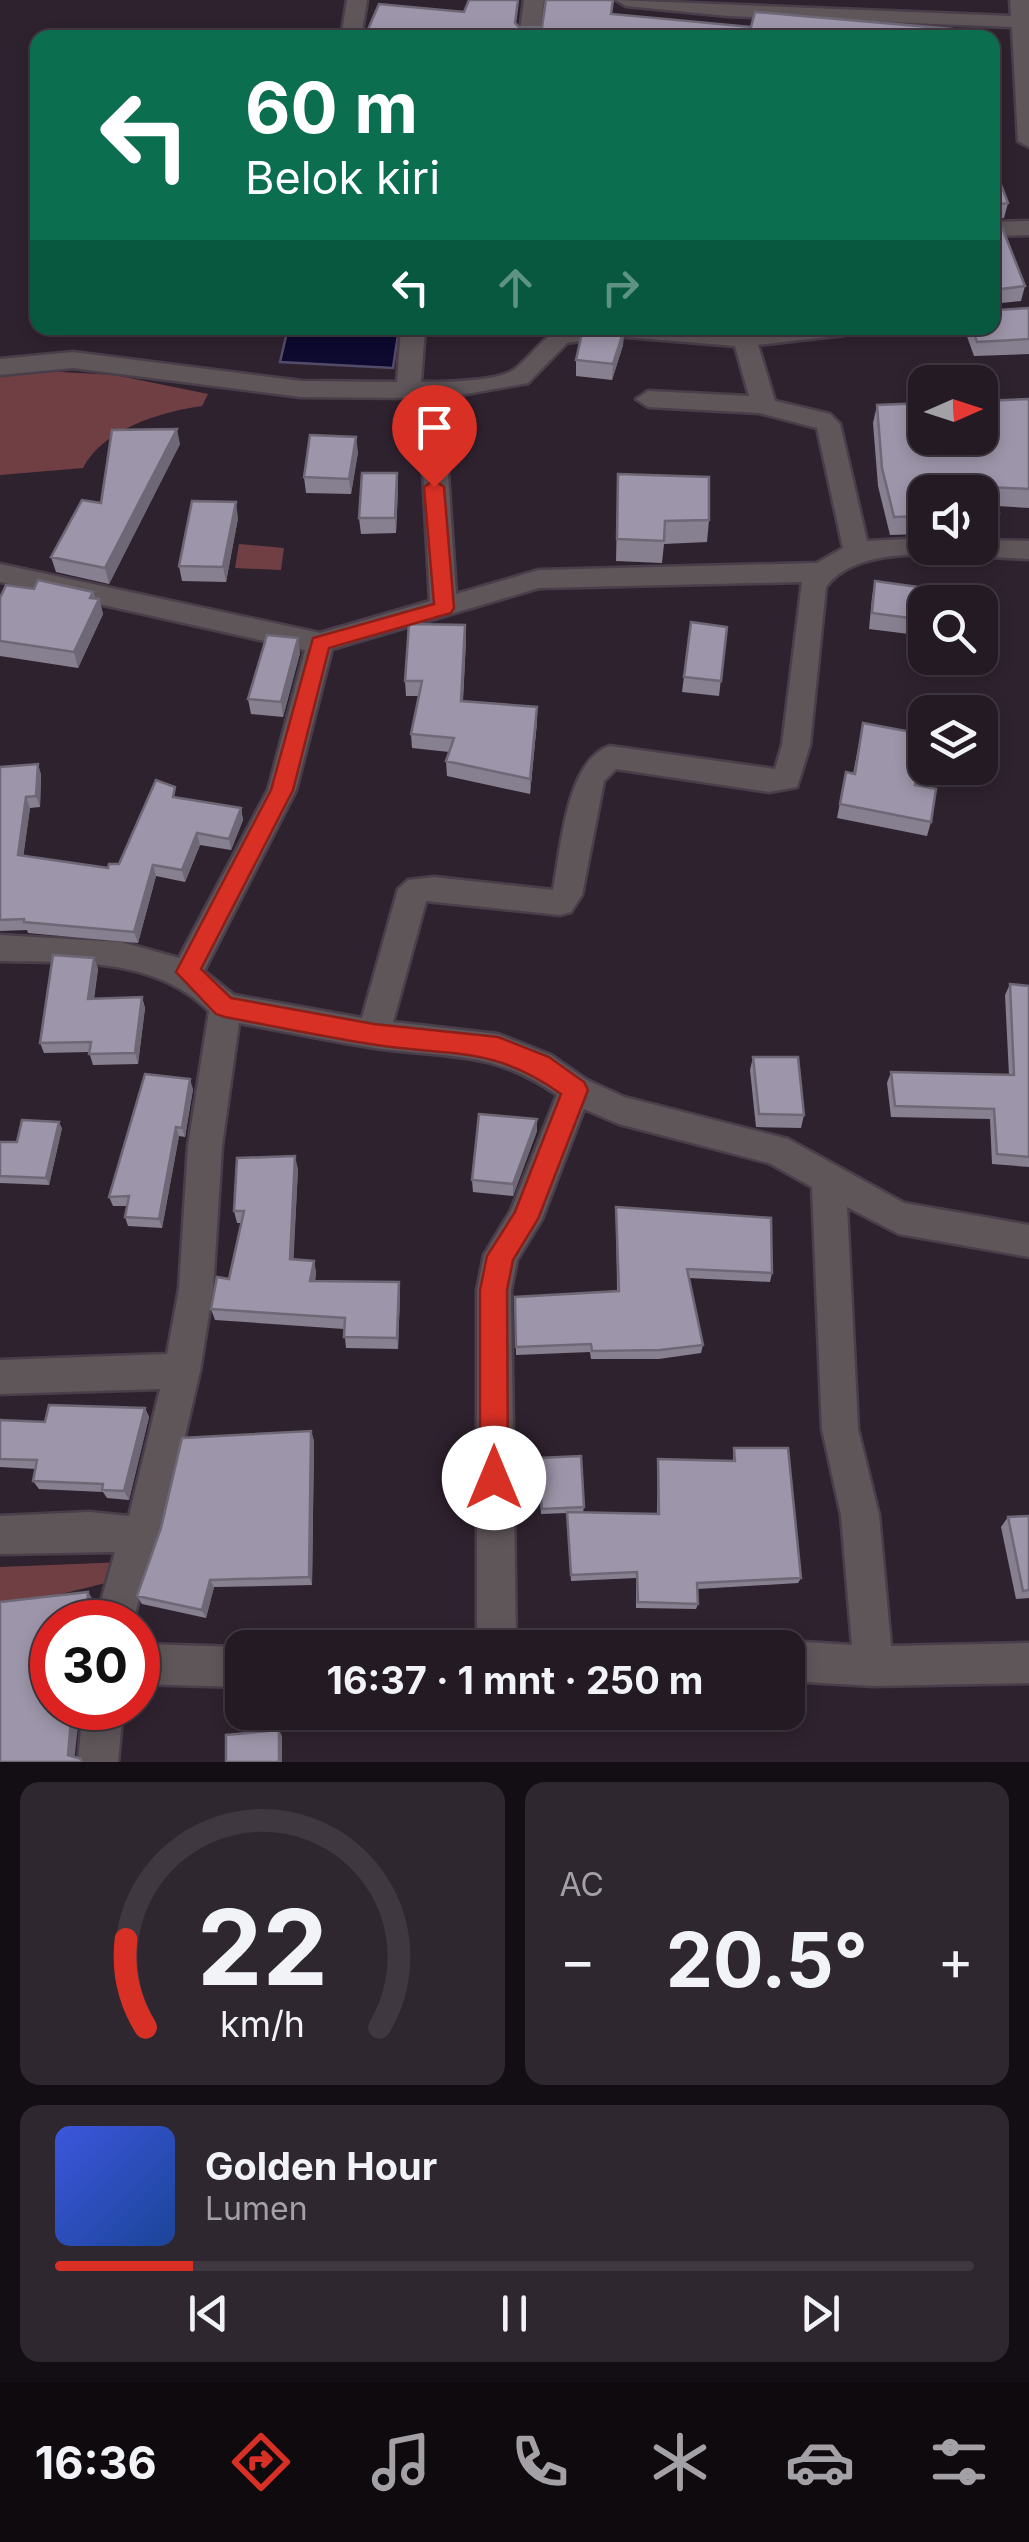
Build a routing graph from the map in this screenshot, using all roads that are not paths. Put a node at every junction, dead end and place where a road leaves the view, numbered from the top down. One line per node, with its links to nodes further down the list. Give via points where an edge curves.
1 (357, 0): 7 (street)
2 (534, 0): 8 (street)
3 (626, 0): 5 (street)
4 (1020, 0): 6 (street)
5 (728, 10): 6 (street); 9 (street)
6 (1022, 22): 10 (street)
7 (352, 30)
8 (530, 30)
9 (726, 30)
10 (1029, 141)
11 (1029, 228): 12 (street)
12 (1000, 229)
13 (414, 335): 17 (street)
14 (566, 335): 17 (street, via 520,378)
15 (743, 335): 19 (street)
16 (0, 367): 17 (street, via 73,360 300,390)
17 (420, 390): 26 (street)
18 (648, 399): 19 (street)
19 (764, 405): 23 (street, via 786,417 817,417 828,424)
20 (908, 547): 23 (street)
21 (998, 549): 22 (street)
22 (1029, 550)
23 (856, 554): 24 (street)
24 (821, 572): 26 (street, via 539,579); 31 (street, via 787,779 610,757 590,776 560,904 434,889 419,889 409,898)
25 (0, 573): 27 (street)
26 (444, 608): 27 (street)
27 (320, 644): 29 (street, via 282,790)
28 (0, 948): 29 (street, via 119,954)
29 (188, 972): 30 (street)
30 (225, 1007): 31 (street); 35 (street)
31 (374, 1034): 32 (street, via 498,1048 540,1064)
32 (575, 1090): 33 (street, via 619,1110 776,1150); 40 (street, via 525,1219 500,1256 494,1290)
33 (829, 1181): 34 (street, via 899,1218); 44 (street, via 840,1429 860,1515)
34 (1029, 1241)
35 (182, 1371): 36 (street); 38 (street)
36 (0, 1377)
37 (0, 1534): 38 (street)
38 (143, 1536): 39 (street)
39 (120, 1600)
40 (495, 1630)
41 (805, 1662): 44 (street)
42 (1029, 1663): 44 (street)
43 (160, 1665): 45 (street)
44 (873, 1666)
45 (225, 1667)
46 (101, 1730): 47 (street)
47 (98, 1762)

